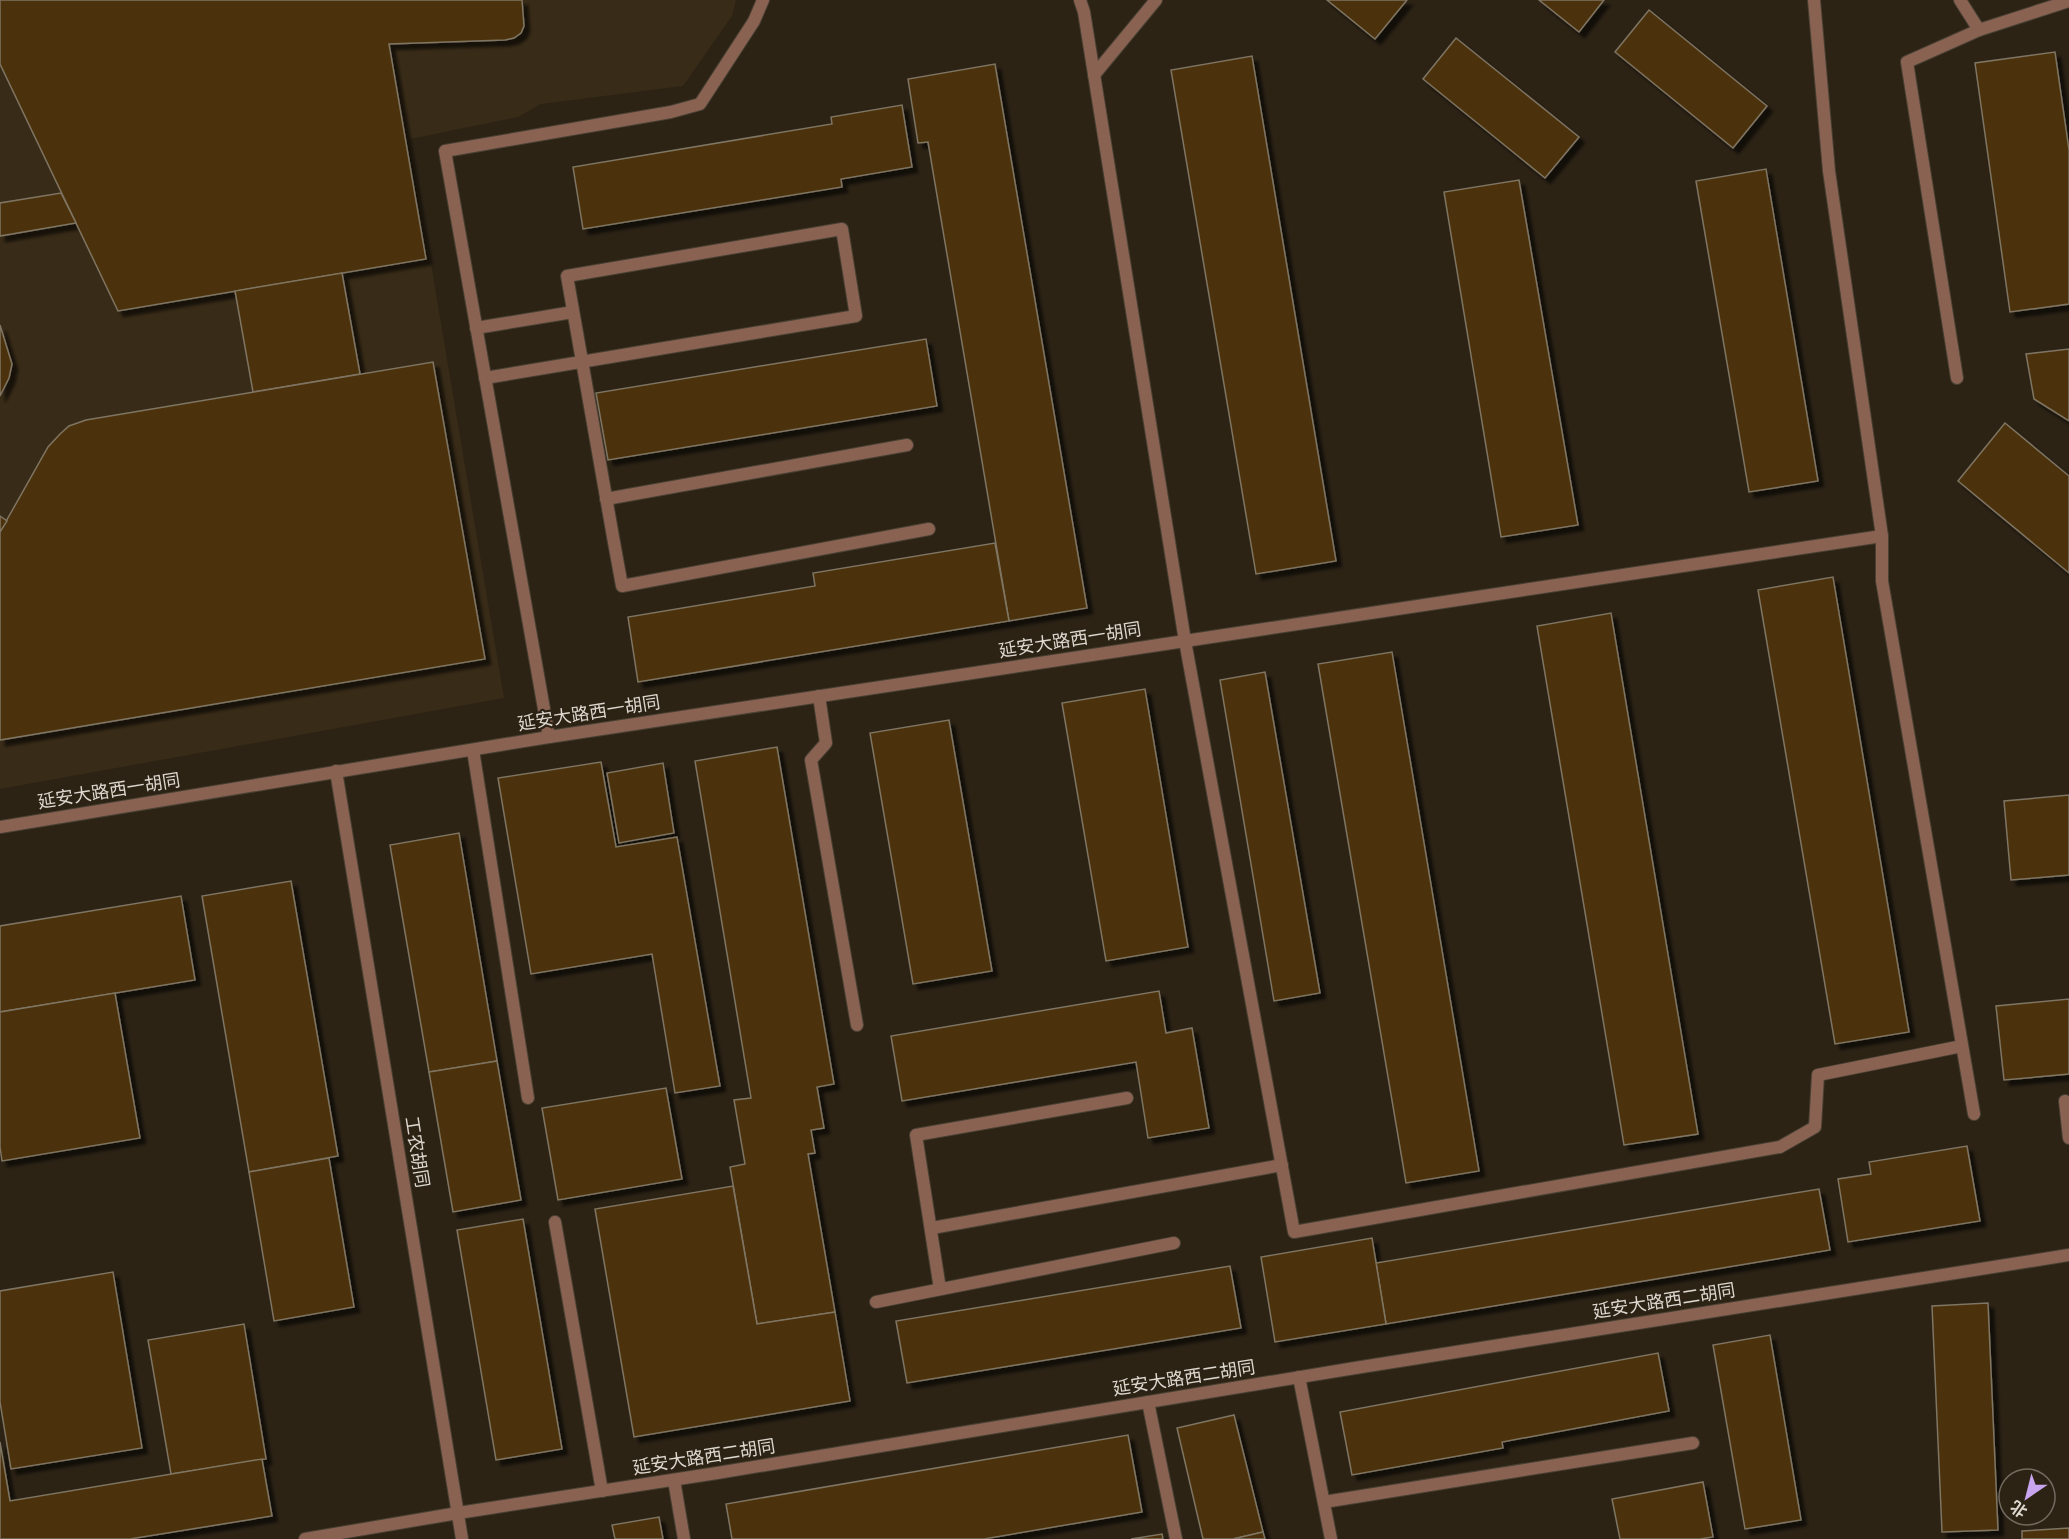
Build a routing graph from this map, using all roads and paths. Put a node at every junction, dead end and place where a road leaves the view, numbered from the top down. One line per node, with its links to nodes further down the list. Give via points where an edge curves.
1 (763, 0): 10 (street, via 754,21 700,104 445,151)
2 (1080, 0): 8 (street)
3 (1156, 0): 8 (street)
4 (1814, 0): 17 (street, via 1829,171)
5 (1960, 0): 7 (street)
6 (2069, 1): 7 (street)
7 (1979, 30): 13 (street, via 1907,62)
8 (1094, 75): 18 (street)
9 (573, 312): 10 (street); 11 (street); 11 (street, via 567,276 842,229 856,316)
10 (476, 328): 12 (street)
11 (582, 362): 12 (street); 15 (street)
12 (485, 378): 20 (street)
13 (1957, 378)
14 (907, 445): 15 (street)
15 (606, 500): 16 (street, via 622,586)
16 (929, 530)
17 (1882, 536): 18 (street, 延安大路西一胡同); 25 (street, via 1882,581)
18 (1185, 641): 19 (street, 延安大路西一胡同); 31 (street)
19 (819, 696): 20 (street, 延安大路西一胡同); 24 (street, via 826,743 811,760)
20 (549, 737): 21 (street, 延安大路西一胡同)
21 (473, 750): 22 (street, 延安大路西一胡同); 26 (street)
22 (336, 771): 23 (street, 延安大路西一胡同); 44 (street, 工农胡同)
23 (0, 827)
24 (857, 1025)
25 (1962, 1046): 29 (street); 31 (street, via 1818,1075 1815,1127 1780,1147 1329,1226 1294,1232)
26 (528, 1098)
27 (1127, 1098): 33 (street, via 916,1135)
28 (2065, 1101): 30 (street)
29 (1974, 1114)
30 (2069, 1138)
31 (1282, 1165): 33 (street)
32 (555, 1222): 42 (street)
33 (932, 1228): 36 (street)
34 (1174, 1243): 36 (street)
35 (2069, 1255): 38 (street, 延安大路西二胡同)
36 (940, 1289): 37 (street)
37 (876, 1302)
38 (1299, 1377): 39 (street, 延安大路西二胡同); 43 (street)
39 (1148, 1402): 41 (street, 延安大路西二胡同); 48 (street)
40 (1693, 1443): 43 (street)
41 (674, 1480): 42 (street, 延安大路西二胡同); 47 (street)
42 (602, 1491): 44 (street, 延安大路西二胡同)
43 (1324, 1502): 49 (street)
44 (458, 1513): 45 (street, 延安大路西二胡同); 46 (street, 工农胡同)
45 (305, 1539)
46 (462, 1539)
47 (684, 1539)
48 (1176, 1539)
49 (1331, 1539)

